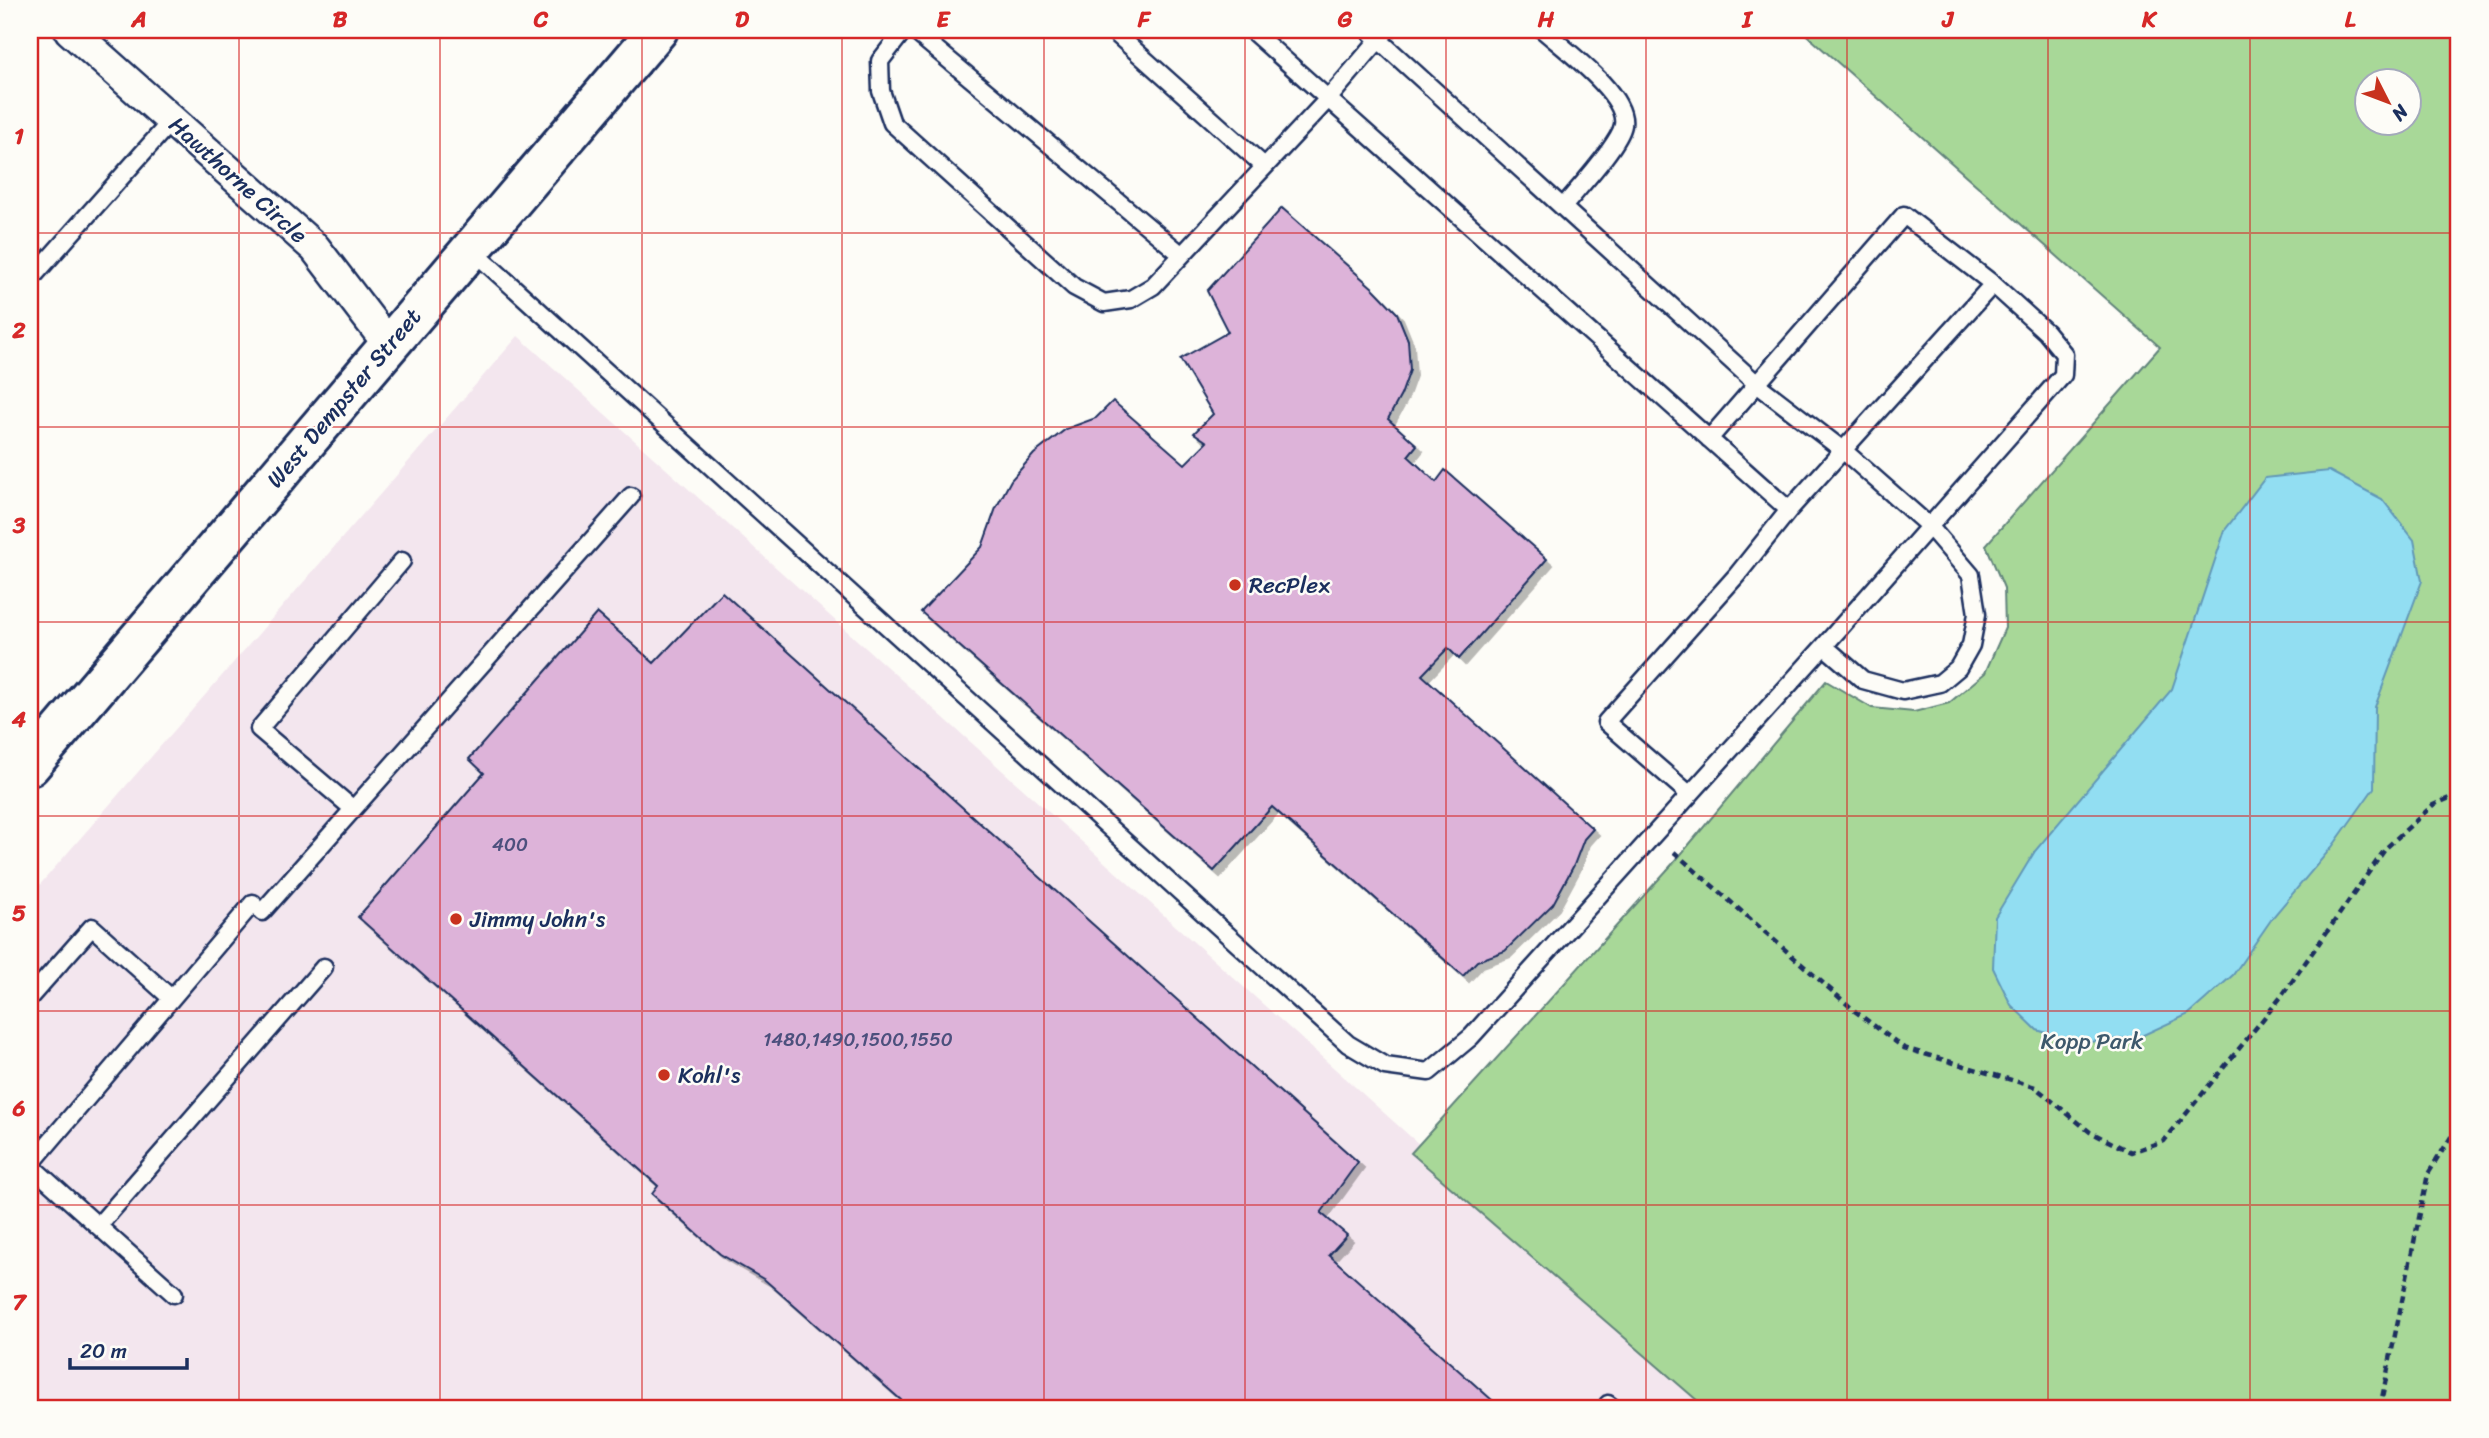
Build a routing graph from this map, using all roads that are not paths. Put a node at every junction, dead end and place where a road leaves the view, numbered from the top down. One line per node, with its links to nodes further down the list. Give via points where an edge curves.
1 (70, 30): 10 (street, Hawthorne Circle)
2 (658, 30): 13 (main road, West Dempster Street)
3 (904, 30): 14 (lane, via 880,61 881,91 892,123 1074,287 1104,303 1131,299 1153,286)
4 (913, 30): 14 (lane)
5 (1112, 30): 11 (lane)
6 (1251, 30): 9 (lane)
7 (1543, 30): 12 (lane, via 1611,91 1622,109 1623,127 1607,154)
8 (1378, 33): 9 (lane); 12 (lane)
9 (1328, 99): 11 (lane); 19 (lane)
10 (172, 120): 15 (lane); 17 (street, Hawthorne Circle, via 315,248)
11 (1264, 166): 14 (lane)
12 (1563, 207): 18 (lane)
13 (471, 249): 17 (main road, West Dempster Street); 27 (lane, via 1348,1044 1385,1066 1429,1072 1471,1037)
14 (1182, 255)
15 (30, 280)
16 (1993, 284): 18 (lane, via 1904,215); 20 (lane); 23 (lane, via 2046,331 2064,354 2063,375)
17 (389, 345): 26 (main road, West Dempster Street)
18 (1758, 385): 19 (lane); 20 (lane)
19 (1709, 439): 22 (lane)
20 (1843, 451): 22 (lane); 23 (lane)
21 (631, 496): 28 (lane)
22 (1789, 510): 27 (lane, via 1606,722)
23 (1929, 526): 25 (lane); 25 (lane, via 1971,575 1977,614 1971,645 1958,668 1940,683 1903,691 1863,680)
24 (402, 561): 28 (lane, via 259,729)
25 (1824, 646): 27 (lane)
26 (30, 766)
27 (1689, 794)
28 (352, 808): 31 (lane)
29 (324, 967): 33 (lane)
30 (30, 997): 31 (lane, via 92,927)
31 (171, 998): 32 (lane)
32 (30, 1165): 33 (lane)
33 (98, 1226): 34 (lane)
34 (174, 1294)

